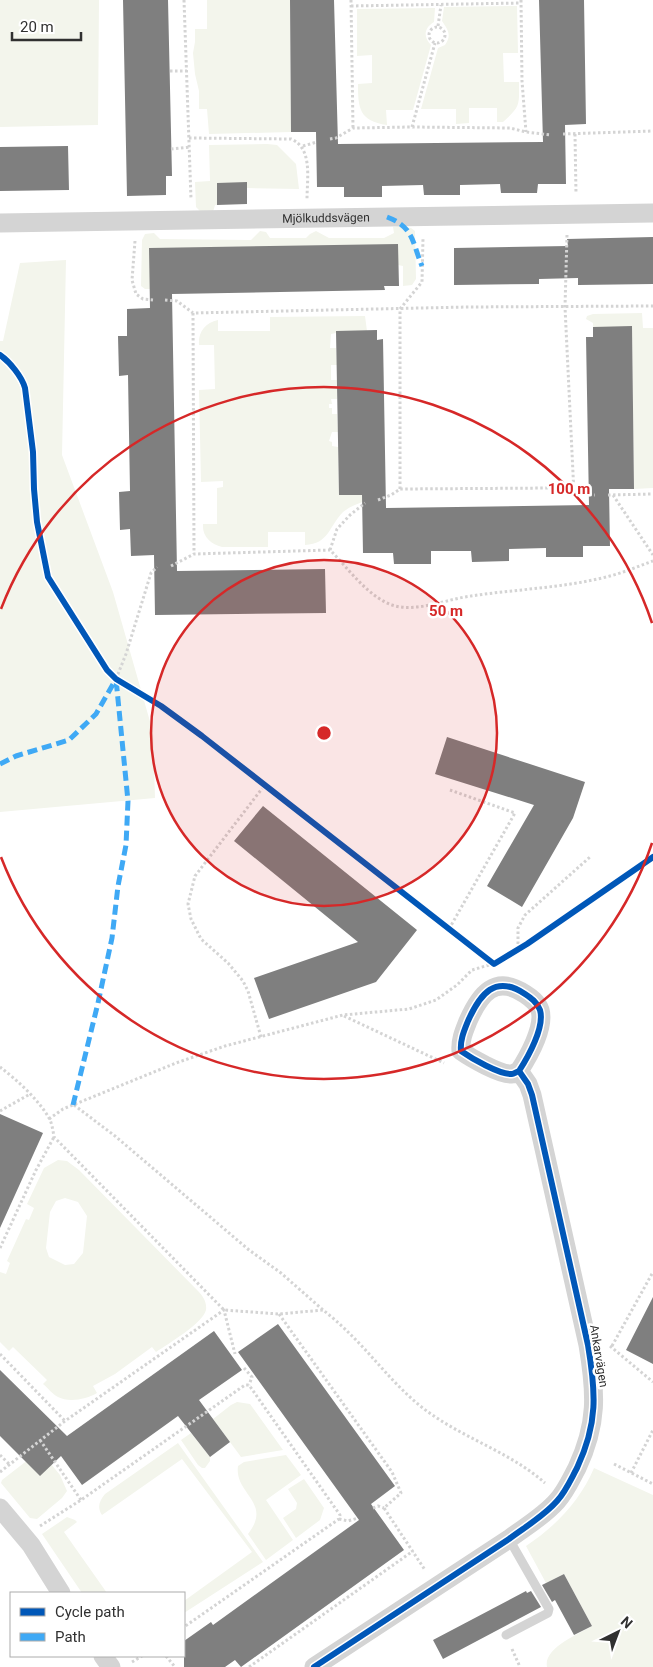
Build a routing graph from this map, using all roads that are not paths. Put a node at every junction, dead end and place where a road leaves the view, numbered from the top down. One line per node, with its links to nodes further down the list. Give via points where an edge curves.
1 (653, 213): 2 (street, Mjölkuddsvägen)
2 (0, 223)
3 (519, 1071): 3 (street, via 533,1046 541,1023 540,1011 535,1001 521,992 504,985 494,986 486,992 471,1016 460,1043 462,1051 502,1072 512,1074); 6 (street, Ankarvägen, via 532,1094 588,1345 595,1404 586,1449 571,1480 560,1497)
4 (0, 1508): 5 (street)
5 (6, 1527): 7 (street, via 31,1545)
6 (509, 1539): 8 (lane, via 549,1610); 11 (street, Ankarvägen)
7 (60, 1592)
8 (506, 1635)
9 (105, 1657): 10 (street)
10 (120, 1666)
11 (314, 1667)

